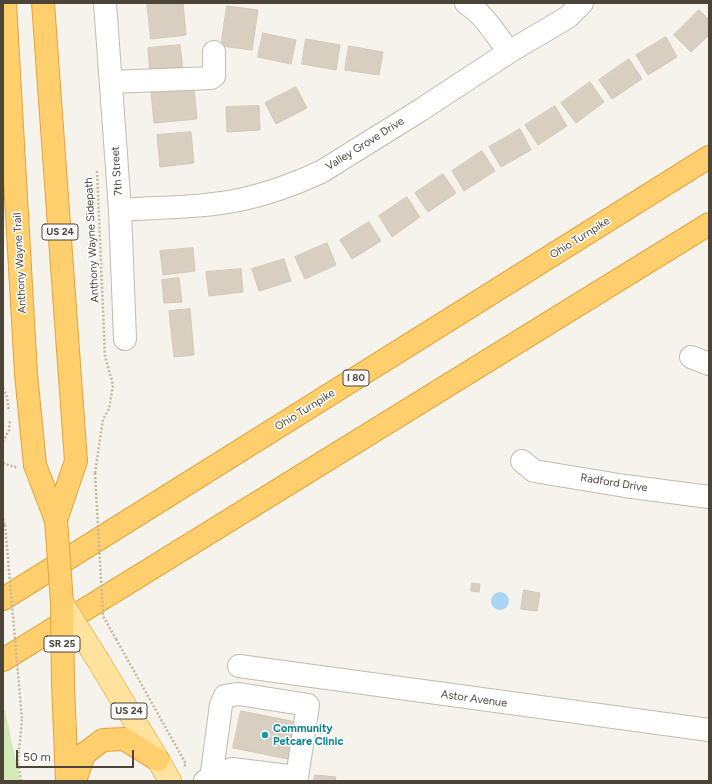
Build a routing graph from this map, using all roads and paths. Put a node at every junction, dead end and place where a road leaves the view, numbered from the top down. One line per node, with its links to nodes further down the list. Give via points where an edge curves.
1 (5, 3): 9 (highway, Anthony Wayne Trail / US 24)
2 (43, 3): 22 (highway, Anthony Wayne Trail / US 24, via 76,461)
3 (105, 3): 8 (street, 7th Street)
4 (466, 3): 7 (street, via 481,16)
5 (582, 3): 7 (street, Valley Grove Drive, via 568,17)
6 (214, 52): 8 (street, via 212,78)
7 (509, 52): 12 (street, Valley Grove Drive, via 321,172 282,188 240,200 214,204)
8 (110, 82): 12 (street, 7th Street)
9 (8, 156): 19 (highway, Anthony Wayne Trail / US 24, via 26,374)
10 (709, 157): 23 (highway, Ohio Turnpike / I 80)
11 (97, 168): 29 (path, Anthony Wayne Sidepath, bridge, via 105,356 113,385 109,409 103,419 95,473 104,616)
12 (120, 210): 14 (street, 7th Street)
13 (709, 224): 25 (highway)
14 (125, 339)
15 (3, 388): 16 (path, via 11,418)
16 (3, 442)
17 (522, 461): 20 (street, Radford Drive, via 534,471)
18 (3, 463): 19 (path, via 14,467)
19 (28, 466): 22 (highway, Anthony Wayne Trail / US 24)
20 (709, 497)
21 (3, 519): 31 (path, bridge, via 6,525 22,719 18,762)
22 (56, 520): 24 (highway, Anthony Wayne Trail / US 24, bridge)
23 (3, 599)
24 (62, 603): 28 (main road, US 24, bridge); 32 (highway, Anthony Wayne Trail / SR 25, bridge)
25 (3, 660)
26 (239, 666): 27 (street, Astor Avenue)
27 (709, 730)
28 (158, 760): 33 (highway, via 124,739 103,740 84,754); 34 (main road, US 24)
29 (186, 764)
30 (208, 780): 30 (street, via 232,769 297,777 308,705 239,694 225,696 221,705)
31 (21, 781)
32 (66, 781)
33 (75, 781)
34 (170, 781)

